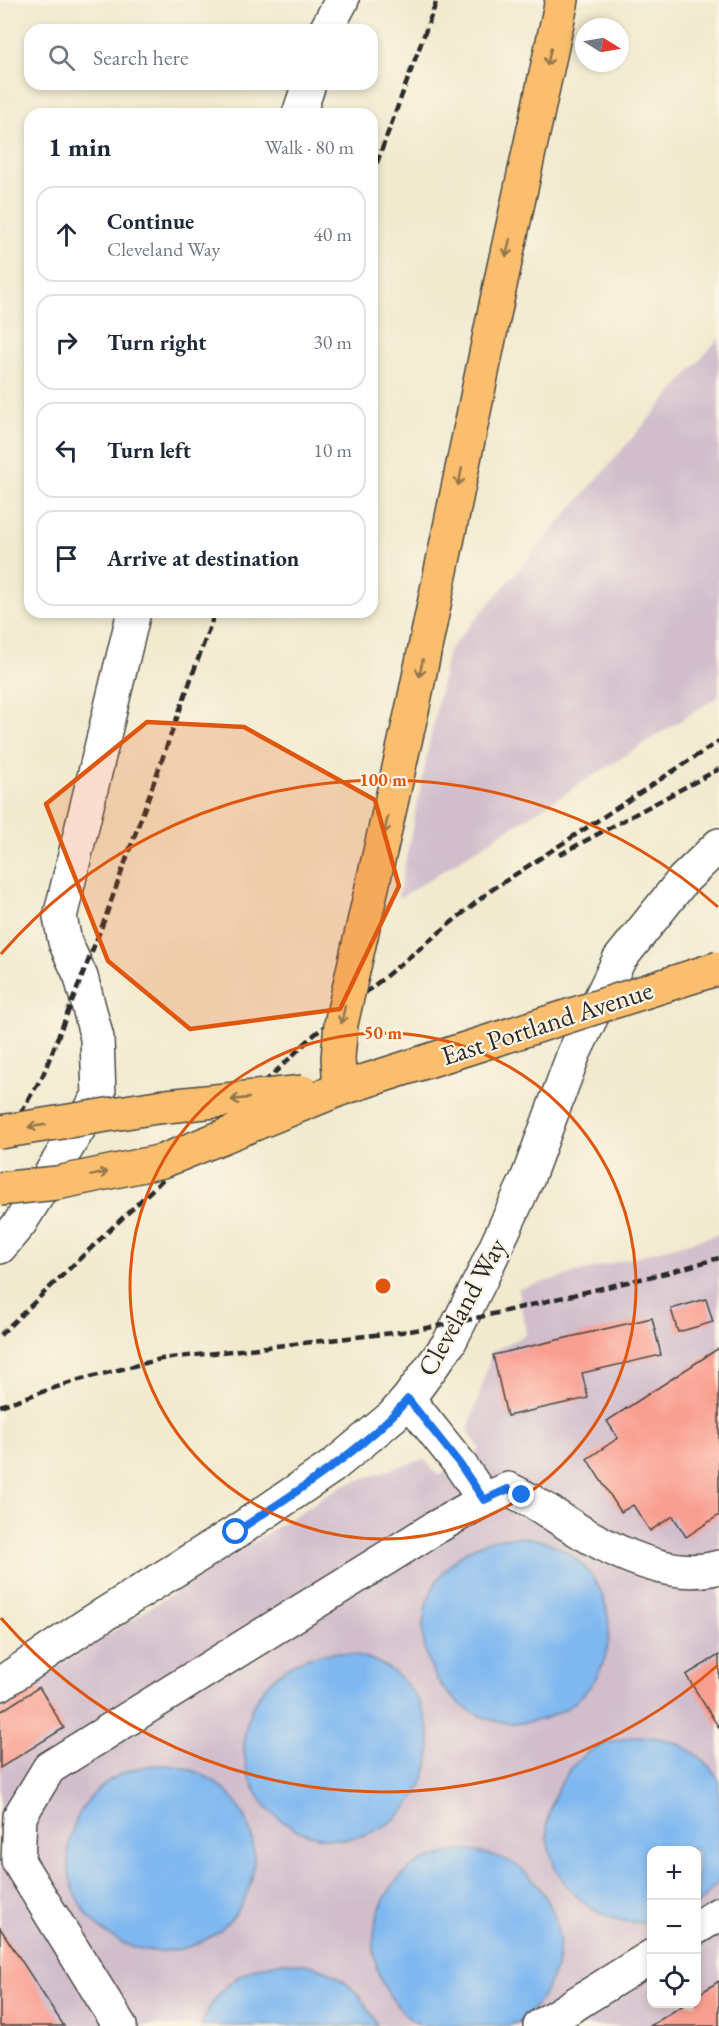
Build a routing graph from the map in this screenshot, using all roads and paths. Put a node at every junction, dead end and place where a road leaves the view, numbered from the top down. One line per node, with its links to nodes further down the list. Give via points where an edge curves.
1 (342, 0): 3 (street)
2 (562, 0): 9 (main road, one-way to 9, bridge, via 413,706 341,1024)
3 (329, 24)
4 (307, 90): 5 (street)
5 (301, 108)
6 (133, 618): 12 (street, via 60,917 97,1038 99,1096 20,1223)
7 (719, 846): 13 (street, Cleveland Way, via 683,880 619,960 574,1053 528,1177 482,1277 449,1342)
8 (719, 968): 9 (main road, East Portland Avenue, bridge)
9 (340, 1089): 10 (main road, East Portland Avenue, one-way to 10, bridge, via 157,1107); 11 (main road, East Portland Avenue, one-way to 9, bridge, via 57,1183 163,1161)
10 (0, 1132)
11 (0, 1189)
12 (0, 1247)
13 (408, 1399): 14 (street); 16 (street, Cleveland Way, via 333,1466)
14 (484, 1500): 15 (street, via 508,1489 630,1556 669,1568 704,1572); 20 (street, via 49,1768 20,1816 18,1861)
15 (719, 1567)
16 (0, 1684)
17 (719, 1914): 18 (street)
18 (701, 1925)
19 (647, 1959): 21 (street)
20 (120, 2026)
21 (540, 2026)

